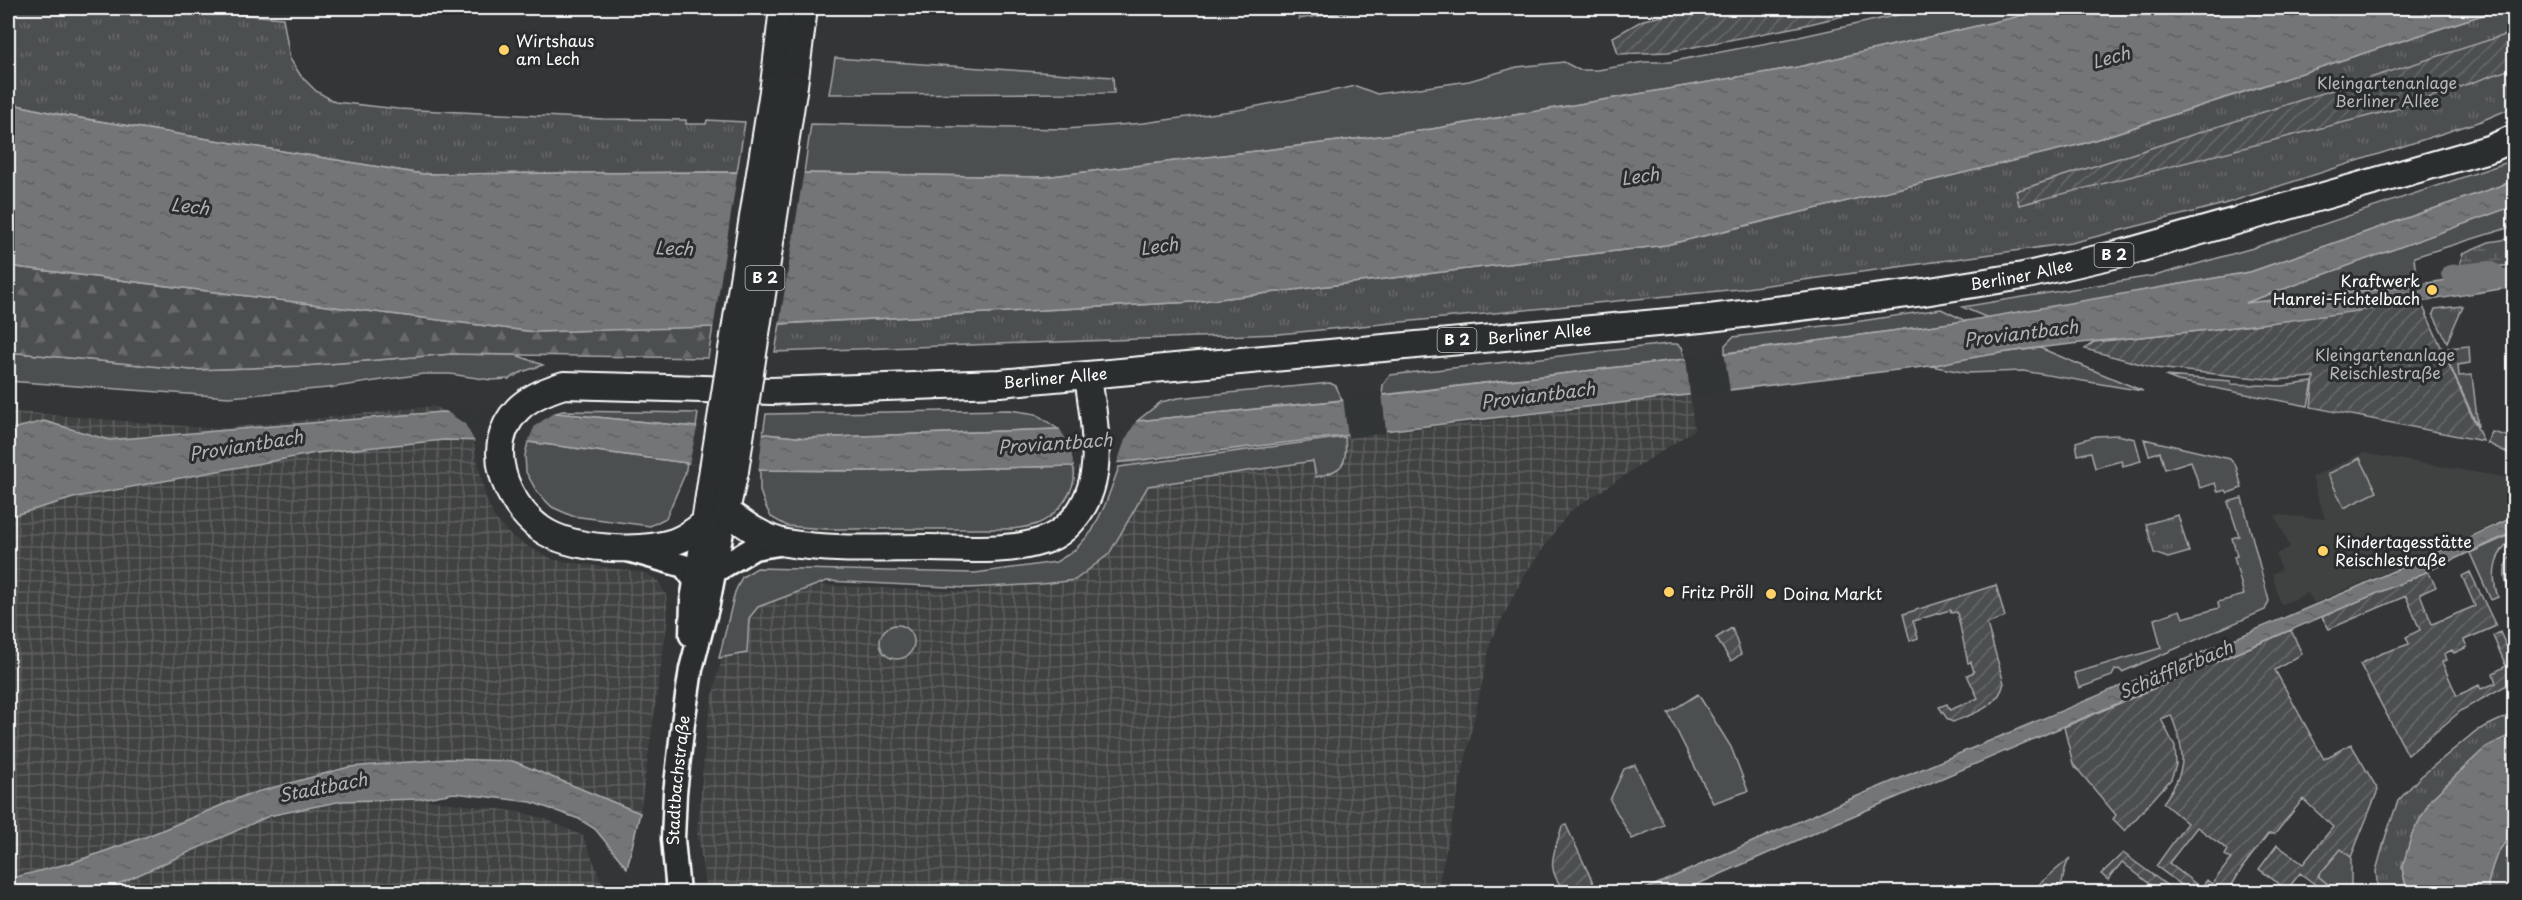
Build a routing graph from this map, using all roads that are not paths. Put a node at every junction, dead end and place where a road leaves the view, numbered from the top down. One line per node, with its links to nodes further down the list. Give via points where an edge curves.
1 (793, 17): 4 (main road, B 2, bridge)
2 (2514, 138): 3 (main road, Berliner Allee / B 2, via 2492,148 2131,251 2023,276 1701,319)
3 (1088, 376): 5 (main road, via 1094,420 1090,490 1065,528 1042,541 1010,548); 6 (main road, Berliner Allee / B 2, via 772,391 564,385 537,395 517,410 503,430 500,444 500,460 517,506 556,537)
4 (716, 517): 5 (main road); 6 (main road, B 2, via 677,541); 7 (main road, Stadtbachstraße)
5 (785, 543): 7 (main road, via 754,548)
6 (624, 549): 7 (main road)
7 (705, 576): 8 (main road, Stadtbachstraße, via 692,600 691,669 675,792 673,839)
8 (678, 892)

